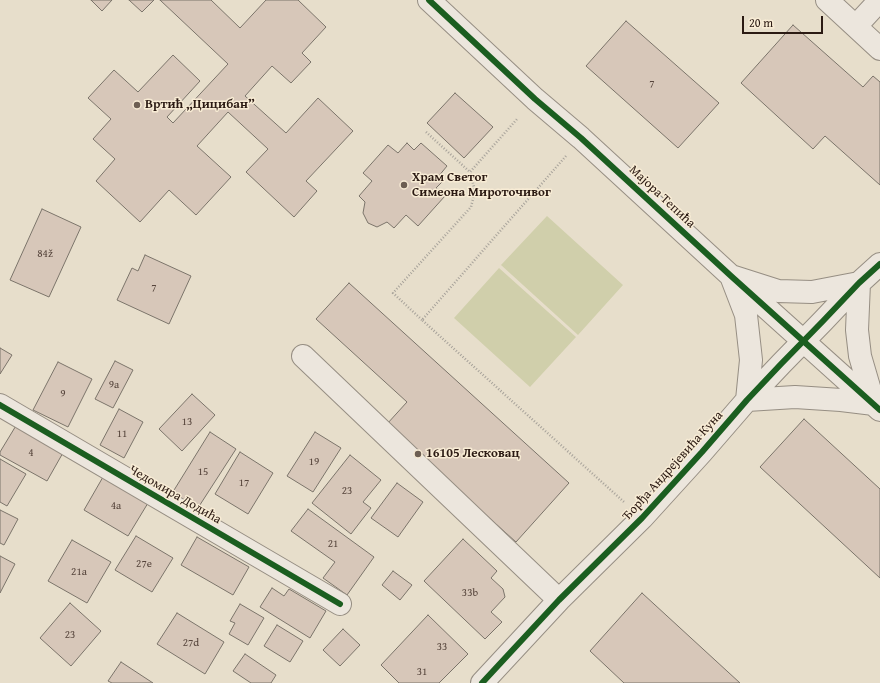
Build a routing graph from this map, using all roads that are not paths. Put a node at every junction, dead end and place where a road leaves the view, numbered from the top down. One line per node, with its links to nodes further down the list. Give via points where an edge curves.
1 (430, 0): 7 (street, Мајора Тепића, via 535,99)
2 (826, 0): 4 (street)
3 (880, 0): 4 (street)
4 (856, 26): 5 (street)
5 (880, 49)
6 (880, 264): 8 (street, Ђорђа Андрејевића Куна)
7 (731, 276): 8 (street, via 778,291 812,292); 9 (street, Мајора Тепића); 11 (street, via 746,315 751,360)
8 (859, 283): 9 (street, Ђорђа Андрејевића Куна); 13 (street, via 857,330 860,356)
9 (803, 341): 11 (street, Ђорђа Андрејевића Куна); 13 (street, Мајора Тепића)
10 (303, 356): 14 (street)
11 (747, 400): 13 (street, via 795,397 840,400); 14 (street, Ђорђа Андрејевића Куна, via 642,518)
12 (0, 405): 15 (street, Чедомира Додића)
13 (877, 407)
14 (559, 600): 16 (street, Ђорђа Андрејевића Куна)
15 (340, 604)
16 (482, 683)

